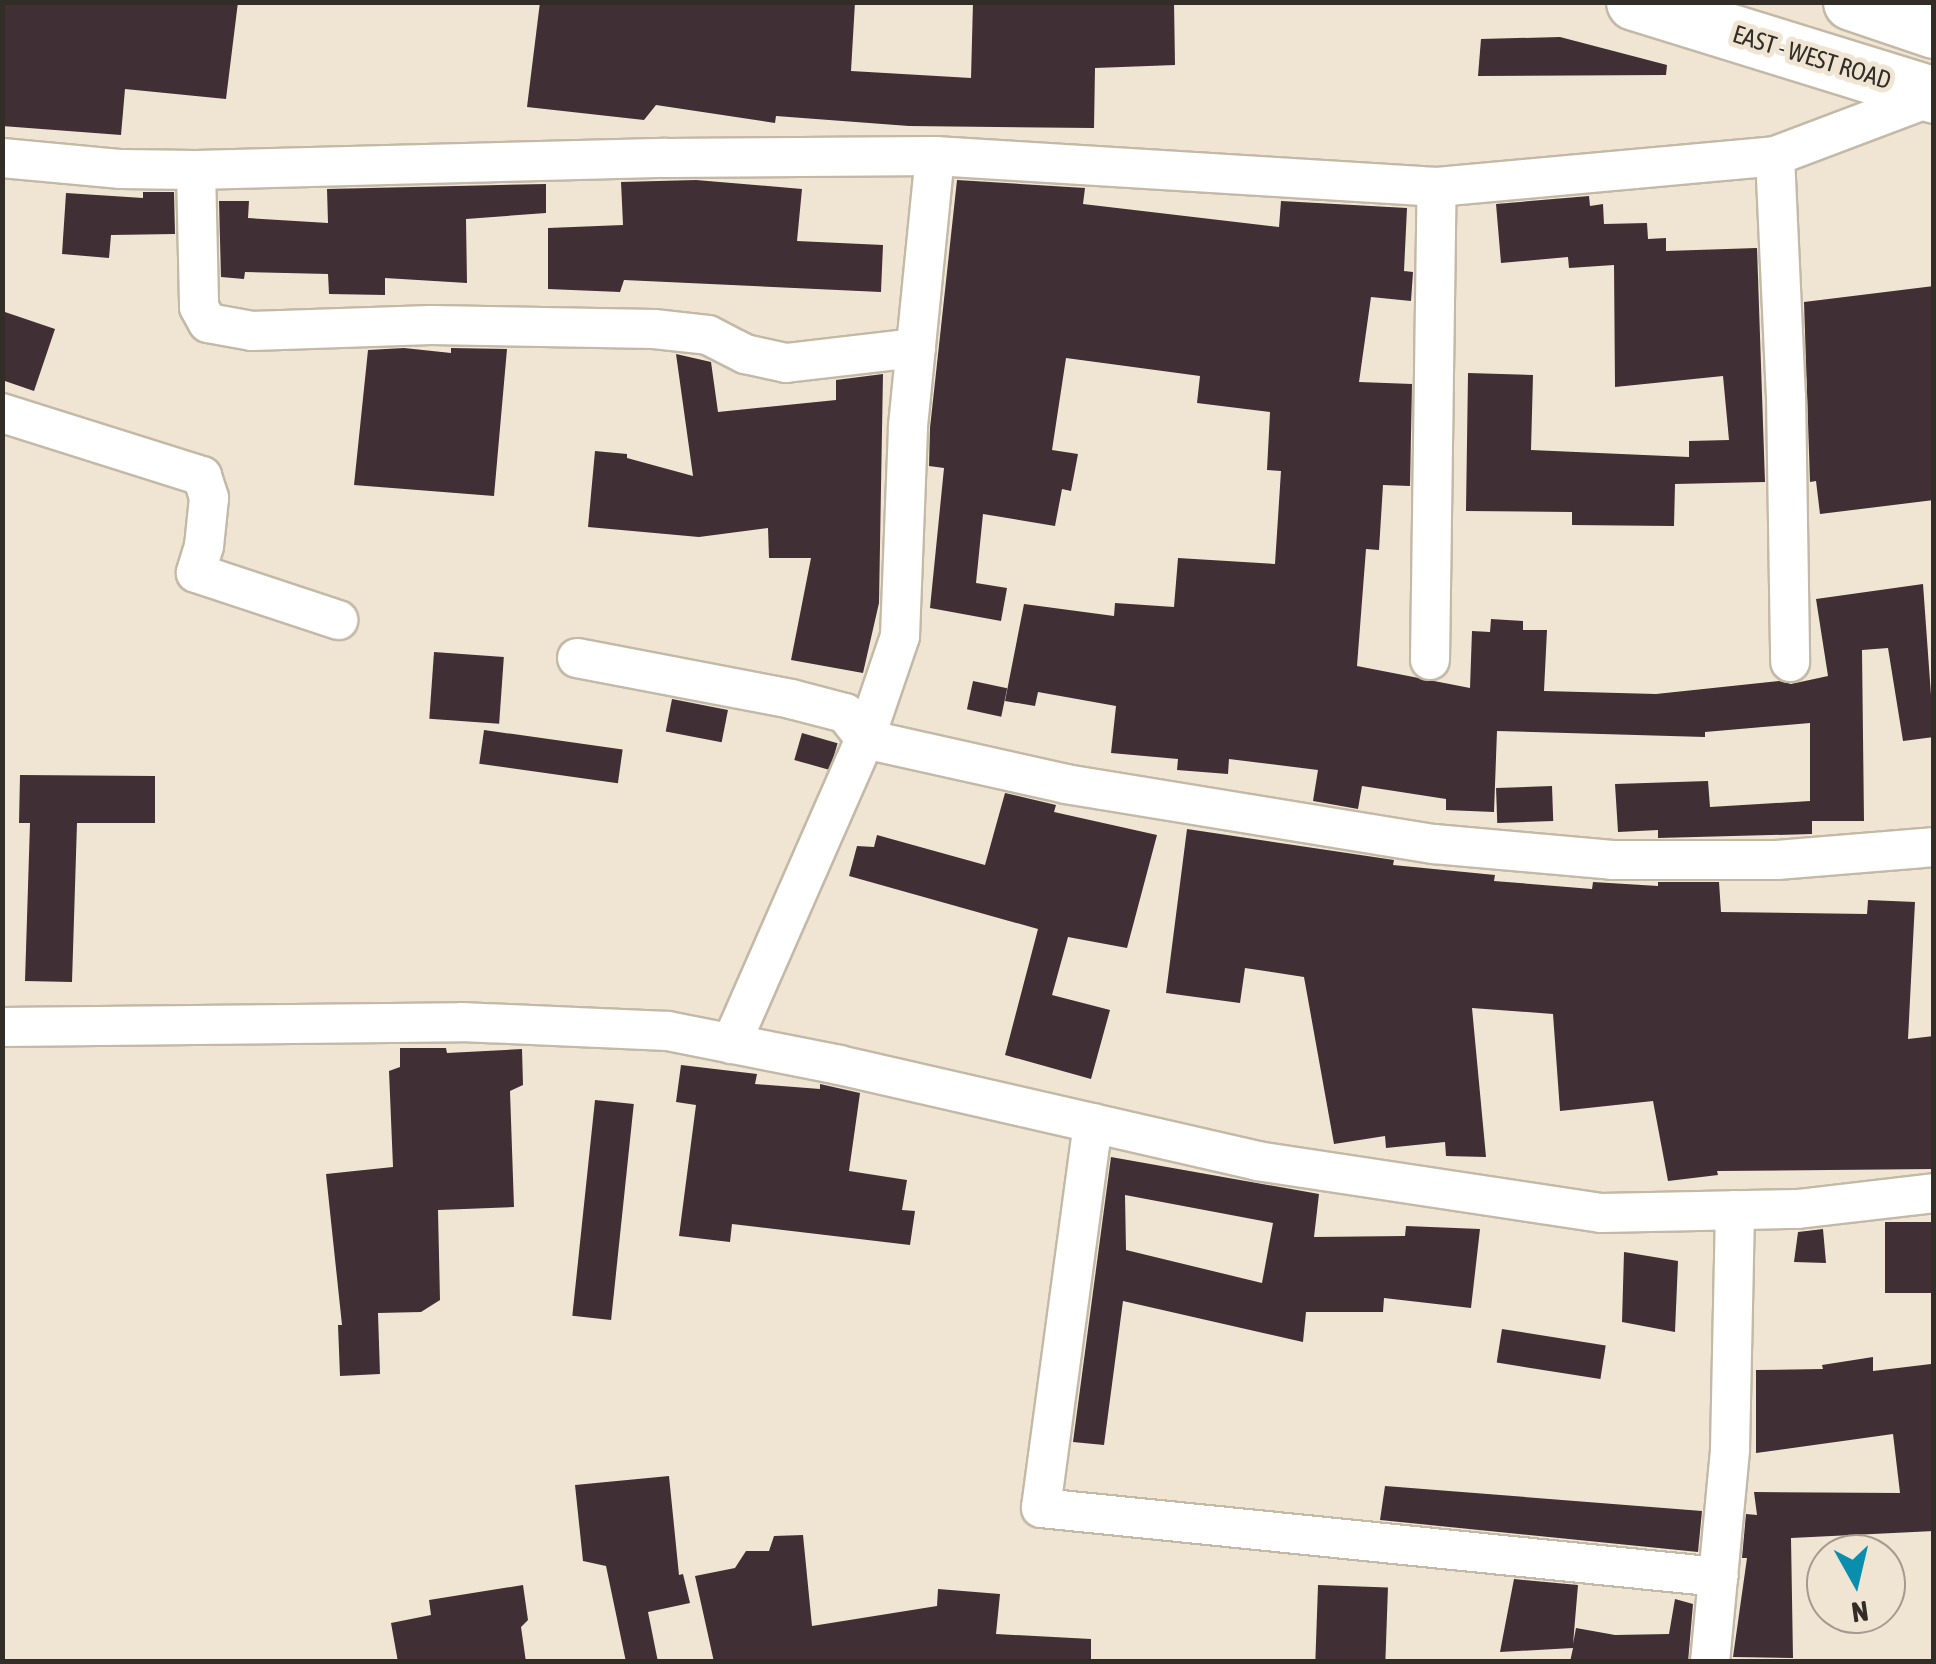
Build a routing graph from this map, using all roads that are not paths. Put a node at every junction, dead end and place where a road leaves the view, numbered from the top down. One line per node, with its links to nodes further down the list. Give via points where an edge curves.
1 (1634, 2): 4 (main road, EAST - WEST ROAD)
2 (1851, 2): 3 (main road)
3 (1934, 30)
4 (1934, 95): 6 (street)
5 (935, 156): 8 (street); 9 (street); 10 (street)
6 (1775, 156): 9 (street); 15 (street)
7 (2, 158): 8 (street)
8 (196, 170): 10 (street, via 199,307 208,322 252,330 654,329 708,335 744,354 786,363)
9 (1437, 187): 14 (street)
10 (916, 348): 16 (street, via 900,636)
11 (2, 413): 12 (street, via 202,476 209,498 196,573)
12 (338, 620)
13 (577, 658): 16 (street, via 845,713)
14 (1430, 660)
15 (1790, 662)
16 (865, 739): 17 (street, via 1066,784 1434,844 1612,860 1777,860); 19 (street)
17 (1934, 848)
18 (2, 1027): 19 (street, via 462,1022 668,1031)
19 (731, 1044): 20 (street)
20 (1092, 1124): 22 (street, via 1257,1161 1601,1213); 23 (street, via 1042,1508)
21 (1934, 1192): 22 (street)
22 (1735, 1210): 23 (street, via 1730,1448)
23 (1718, 1578): 24 (street)
24 (1710, 1662)

